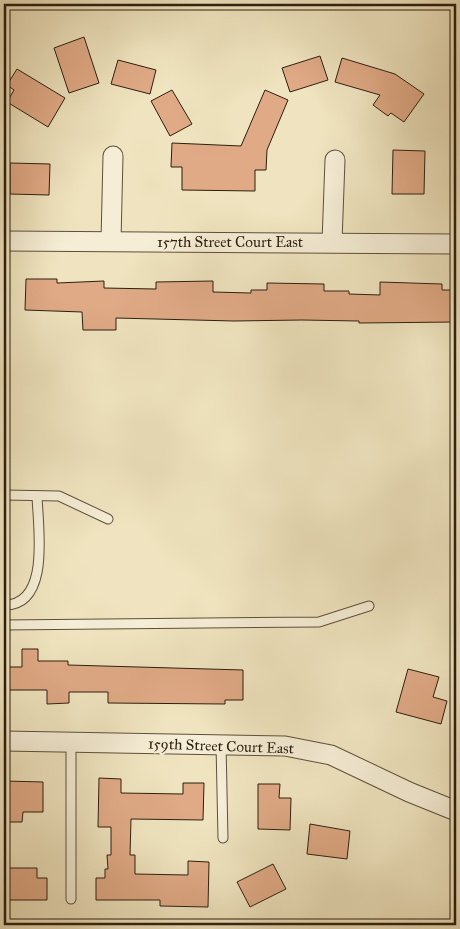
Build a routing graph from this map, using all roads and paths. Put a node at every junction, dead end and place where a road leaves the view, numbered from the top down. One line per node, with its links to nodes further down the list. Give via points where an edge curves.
1 (112, 156): 4 (street)
2 (335, 160): 5 (street)
3 (4, 241): 4 (street, 157th Street Court East)
4 (111, 241): 5 (street, 157th Street Court East)
5 (332, 242): 6 (street, 157th Street Court East)
6 (456, 244)
7 (4, 495): 8 (lane)
8 (38, 496): 9 (lane, via 59,496); 10 (lane, via 37,575 30,593 23,600 13,606)
9 (108, 519)
10 (4, 605)
11 (369, 606): 12 (lane, via 319,622)
12 (4, 626)
13 (4, 742): 14 (street, 159th Street Court East)
14 (71, 742): 15 (street, 159th Street Court East); 18 (lane)
15 (221, 744): 16 (street, 159th Street Court East, via 285,746 331,755); 17 (lane)
16 (456, 810)
17 (223, 838)
18 (71, 899)

